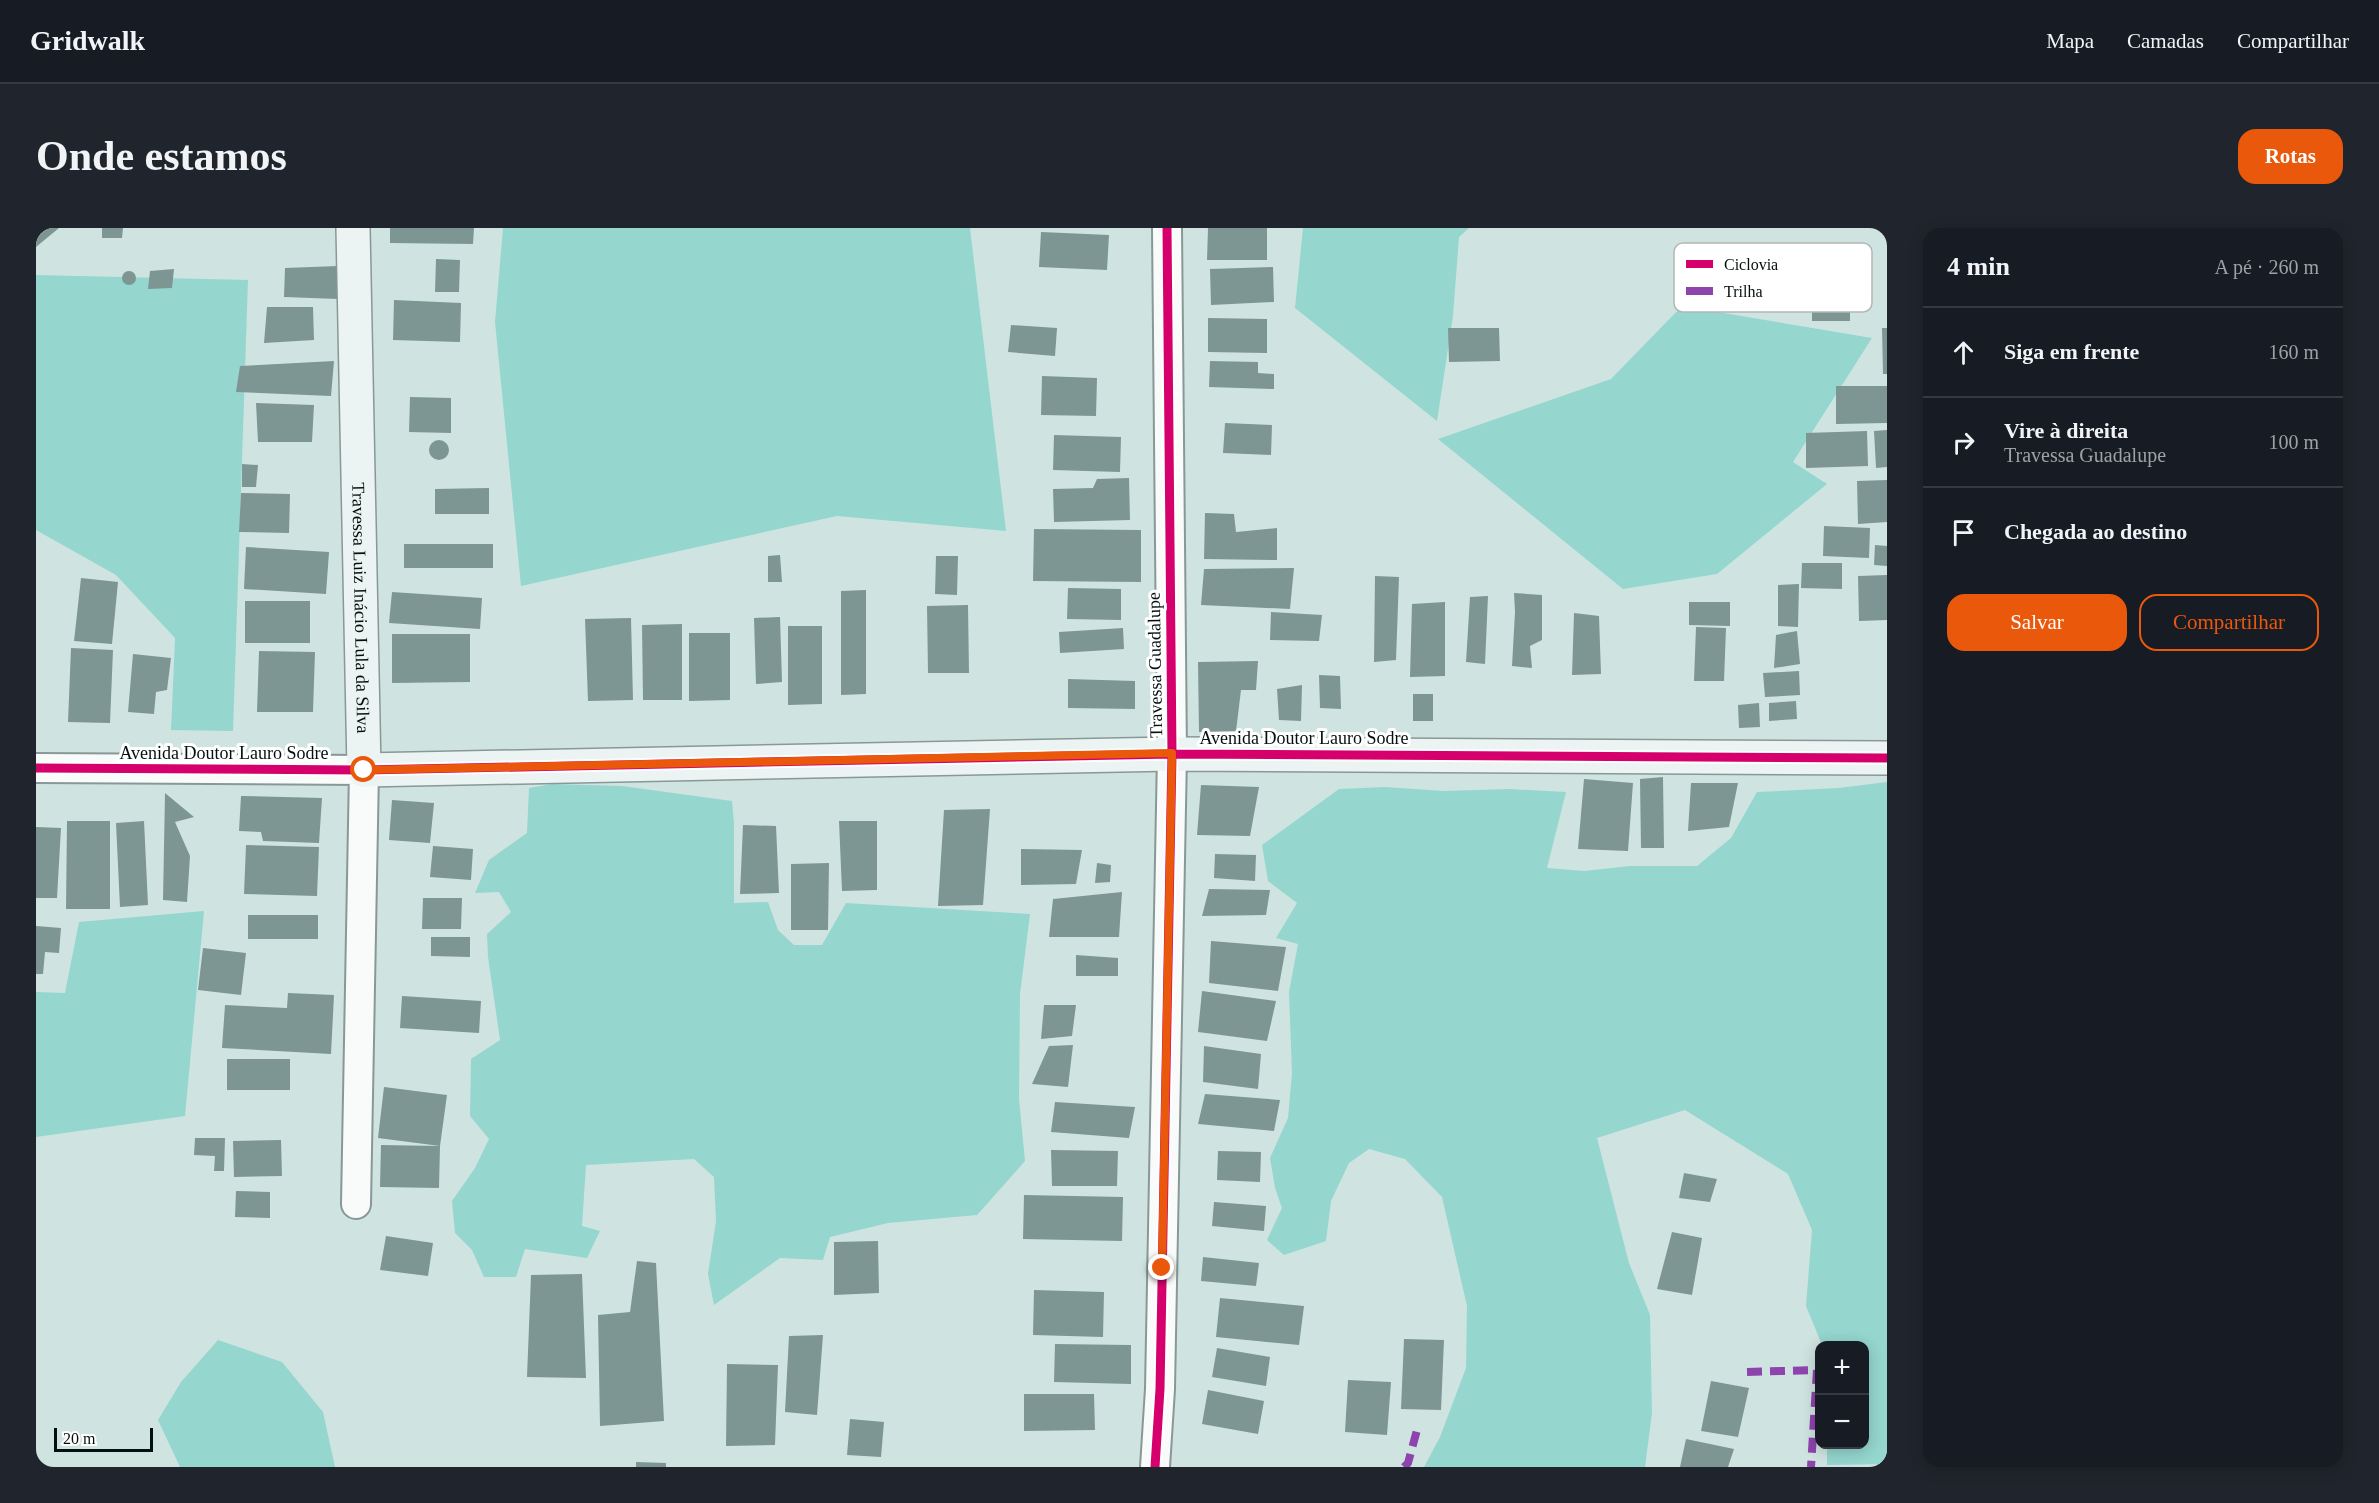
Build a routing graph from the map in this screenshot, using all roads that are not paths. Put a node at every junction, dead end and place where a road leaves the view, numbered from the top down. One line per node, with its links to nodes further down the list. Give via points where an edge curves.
1 (353, 228): 6 (street, Travessa Luiz Inácio Lula da Silva)
2 (1167, 228): 3 (street, Travessa Guadalupe)
3 (1172, 753): 4 (street, Avenida Doutor Lauro Sodre); 6 (street, Avenida Doutor Lauro Sodre); 8 (street, Travessa Guadalupe, via 1160,1389)
4 (1887, 758)
5 (36, 768): 6 (street, Avenida Doutor Lauro Sodre)
6 (364, 770): 7 (street, Travessa Luiz Inácio Lula da Silva)
7 (356, 1204)
8 (1155, 1467)

